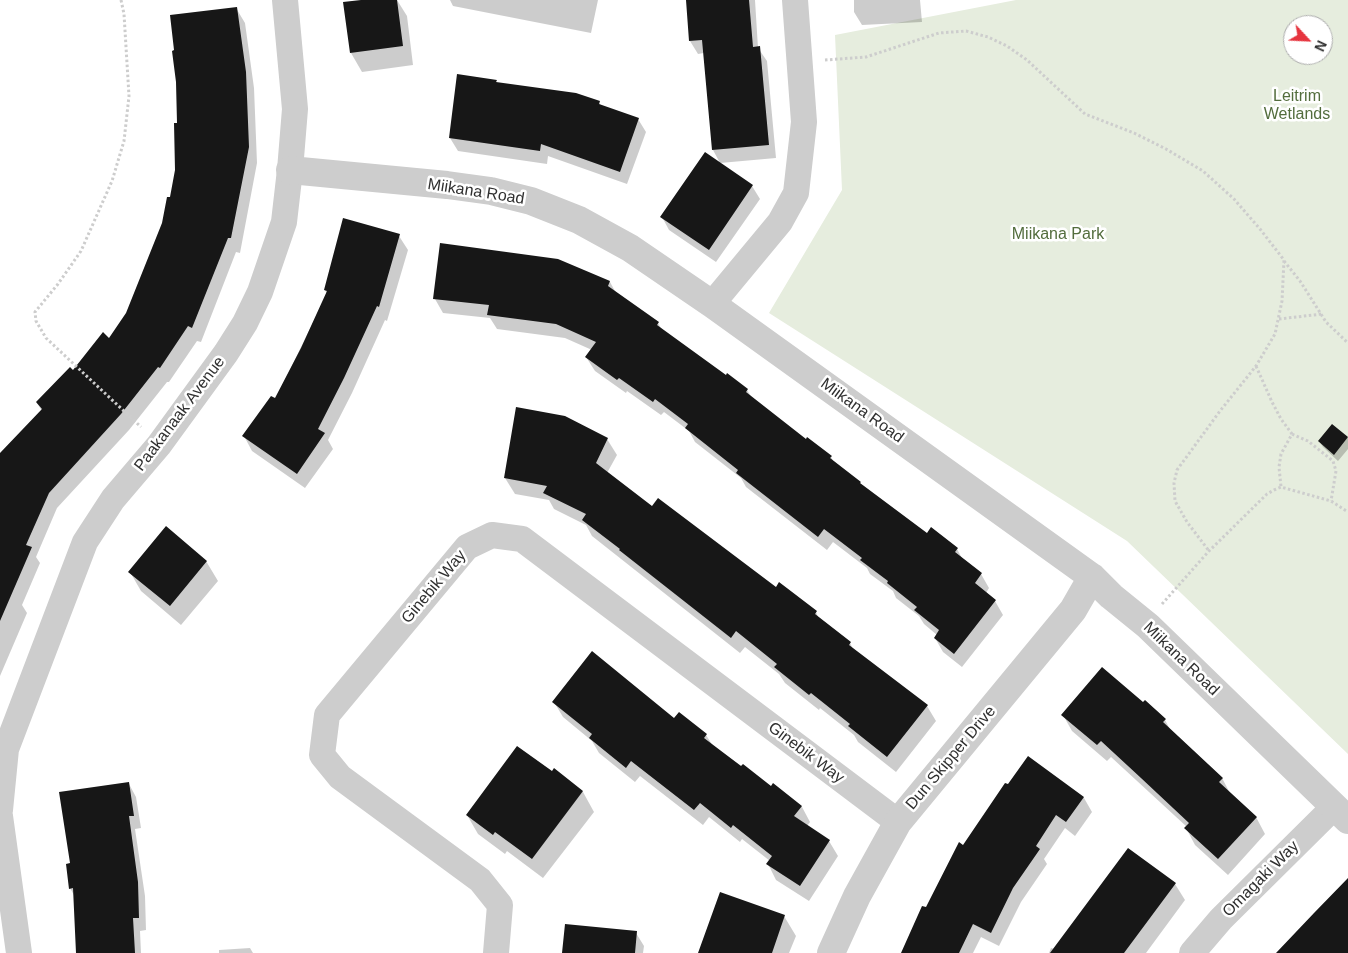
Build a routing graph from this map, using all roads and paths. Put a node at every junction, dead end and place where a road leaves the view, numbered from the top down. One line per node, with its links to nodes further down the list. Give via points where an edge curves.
1 (121, 0): 13 (path, via 129,96 124,140 112,181 80,251 35,312 36,321 46,338)
2 (285, 0): 5 (street, Paakanaak Avenue, via 296,109)
3 (795, 0): 4 (street)
4 (799, 61): 6 (path, via 866,57 919,38 953,31 988,37 1027,60 1085,114 1134,133 1204,171 1234,199); 7 (street, via 804,122 796,193 780,222)
5 (290, 170): 7 (street, Miikana Road, via 447,185 531,201 579,220 630,248); 13 (street, Paakanaak Avenue, via 284,222 256,300 226,353)
6 (1284, 260): 8 (path); 9 (path)
7 (712, 304): 18 (street, Miikana Road)
8 (1322, 314): 9 (path); 10 (path)
9 (1279, 318): 11 (path, via 1275,334)
10 (1348, 343)
11 (1256, 366): 12 (path, via 1281,419); 17 (path, via 1177,470 1174,483 1176,500 1187,522)
12 (1292, 434): 14 (path, via 1281,454); 15 (path, via 1308,441 1333,461 1336,471)
13 (159, 445): 20 (street, Paakanaak Avenue, via 113,499 85,542 6,749)
14 (1281, 487): 15 (path); 17 (path, via 1267,494)
15 (1331, 500): 16 (path)
16 (1348, 512)
17 (1209, 551): 19 (path, via 1164,602)
18 (1092, 577): 19 (street, Miikana Road); 23 (street, Dun Skipper Drive, via 1073,610)
19 (1148, 626): 21 (street, Miikana Road)
20 (0, 810)
21 (1341, 813): 27 (street, Omagaki Way, via 1221,919)
22 (0, 816): 24 (street)
23 (898, 822): 25 (street, Ginebik Way, via 522,539 492,535 467,547 327,715 322,755 340,778 480,880 500,905); 26 (street, Dun Skipper Drive, via 857,896)
24 (19, 953)
25 (496, 953)
26 (831, 953)
27 (1192, 953)

